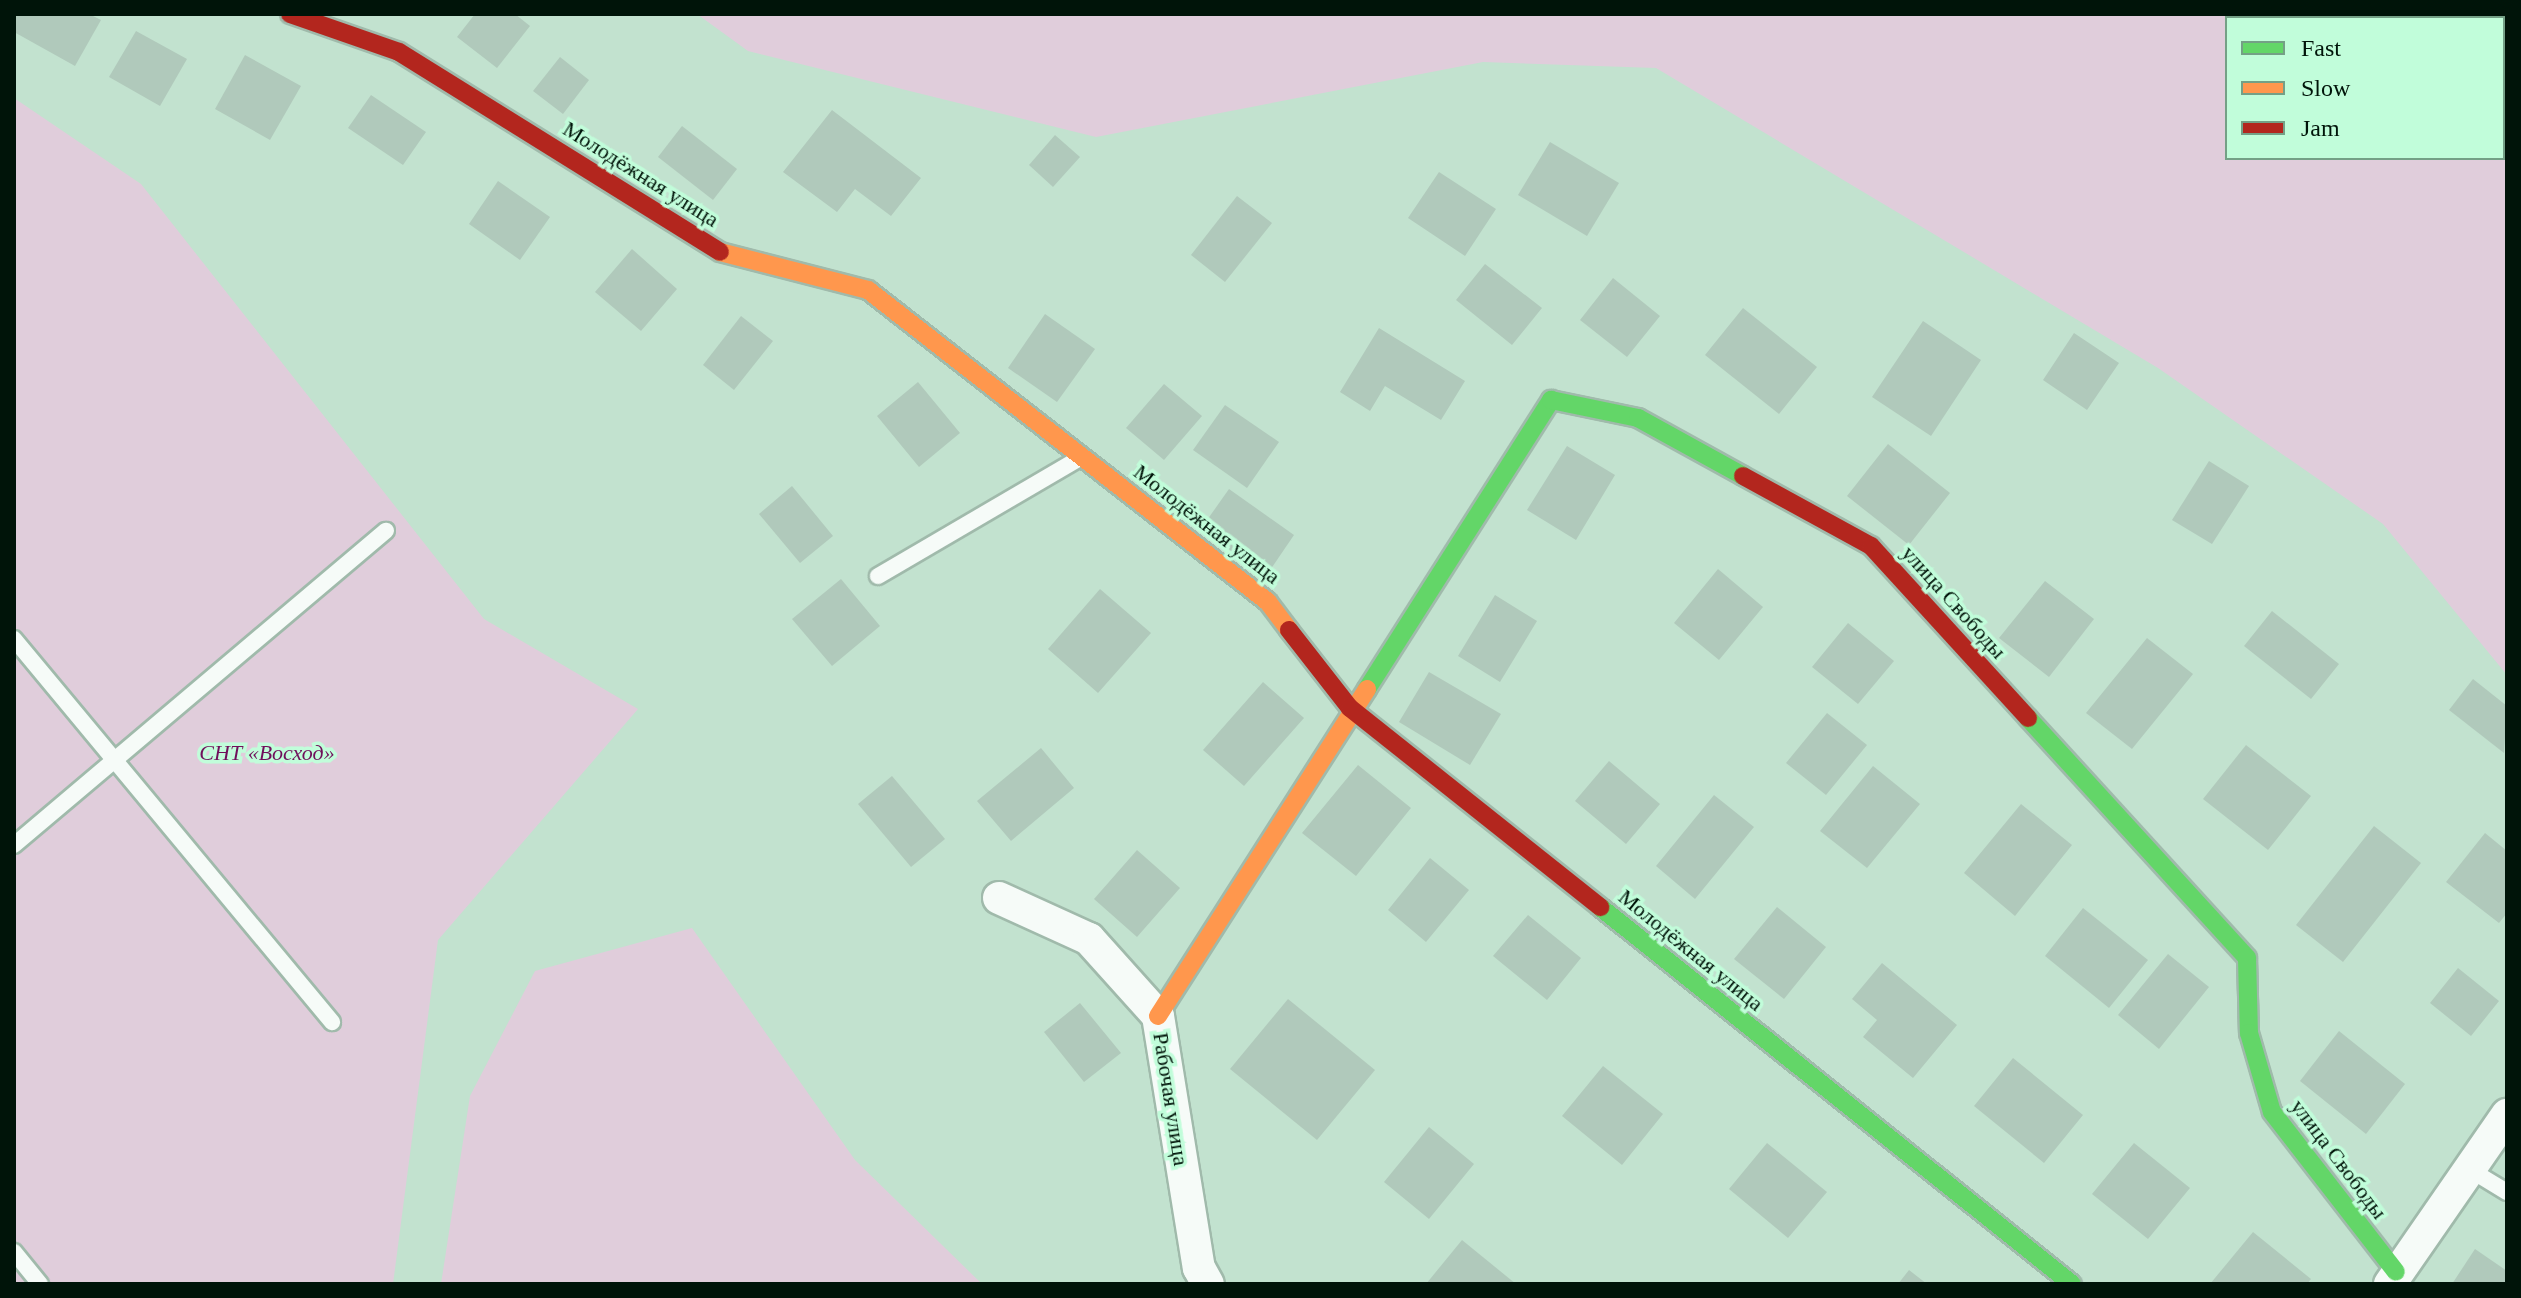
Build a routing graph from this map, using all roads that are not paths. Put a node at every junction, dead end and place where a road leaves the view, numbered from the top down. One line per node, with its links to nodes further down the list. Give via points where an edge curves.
1 (290, 14): 2 (street, Молодёжная улица, via 399,52 726,255 868,290)
2 (1083, 456): 4 (lane); 6 (street, Молодёжная улица, via 1268,602)
3 (386, 531): 7 (lane)
4 (878, 576)
5 (14, 639): 7 (lane)
6 (1350, 708): 10 (street); 16 (street, улица Свободы, via 1551,400 1638,418 1871,546 2247,958 2249,1033 2272,1112); 19 (street, Молодёжная улица)
7 (115, 760): 8 (lane); 11 (lane)
8 (14, 845)
9 (999, 898): 10 (street, Рабочая улица, via 1089,939)
10 (1158, 1016): 18 (street, Рабочая улица, via 1199,1268)
11 (332, 1022)
12 (2507, 1115): 13 (street)
13 (2469, 1169): 14 (lane); 16 (street)
14 (2507, 1192)
15 (14, 1252): 17 (lane)
16 (2393, 1278)
17 (40, 1284)
18 (1208, 1284)
19 (2072, 1284)

